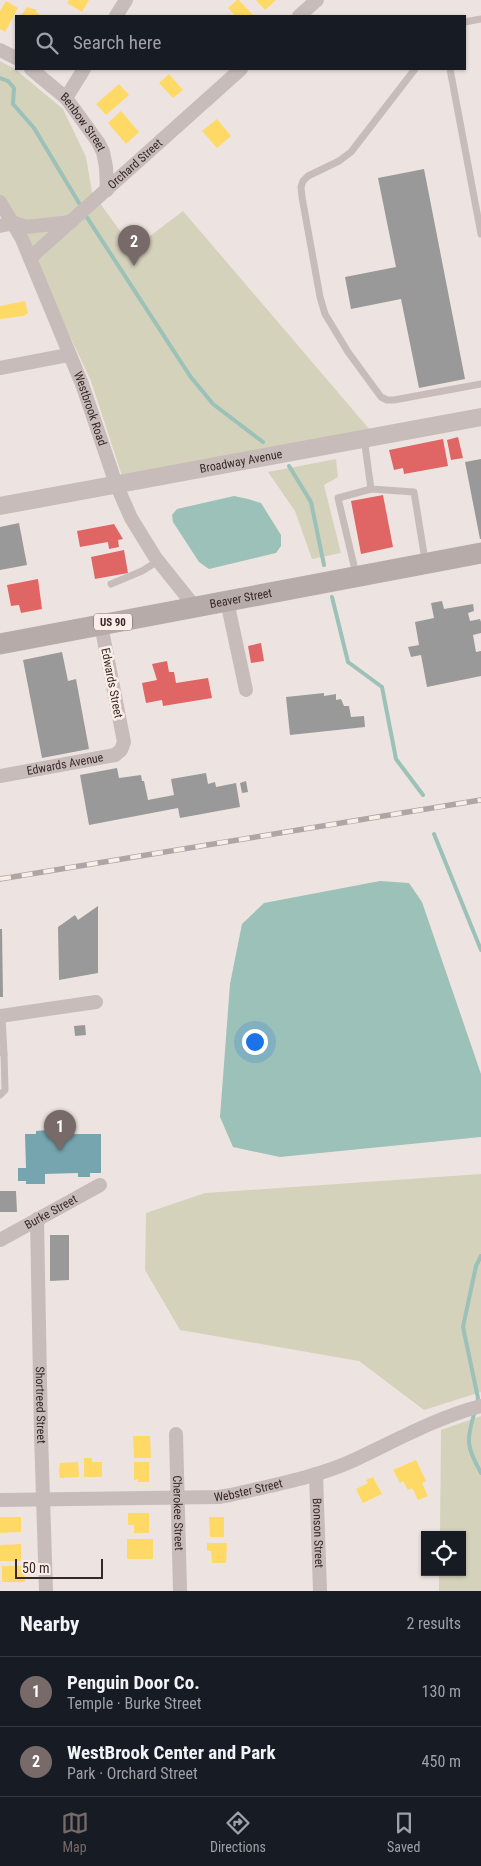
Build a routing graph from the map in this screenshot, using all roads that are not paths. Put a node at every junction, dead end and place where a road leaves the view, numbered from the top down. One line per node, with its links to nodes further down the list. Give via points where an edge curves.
1 (126, 0): 3 (street)
2 (317, 0): 4 (street)
3 (117, 15)
4 (301, 15)
5 (481, 18): 6 (lane)
6 (466, 22)
7 (0, 50): 8 (street)
8 (15, 58)
9 (32, 70): 14 (street, Benbow Street)
10 (83, 70): 14 (street)
11 (241, 70): 15 (street, Orchard Street)
12 (414, 70): 23 (lane, via 351,152 303,180 302,197 320,297 329,322 381,397 394,400)
13 (450, 70): 19 (lane)
14 (66, 98): 15 (street, Benbow Street, via 103,152)
15 (107, 190): 17 (street, Orchard Street)
16 (0, 202): 18 (street, Westbrook Road)
17 (71, 222): 18 (street, via 26,227); 20 (street, Orchard Street)
18 (7, 225): 20 (street, Westbrook Road)
19 (481, 234)
20 (30, 258): 21 (street, Westbrook Road)
21 (68, 355): 22 (street); 26 (street, Westbrook Road, via 82,384)
22 (0, 368)
23 (481, 384)
24 (481, 417): 25 (street, Broadway Avenue)
25 (364, 438): 26 (street, Broadway Avenue); 27 (lane)
26 (116, 484): 28 (street, Broadway Avenue); 30 (street, Westbrook Road, via 131,518)
27 (370, 490): 31 (lane, via 414,492); 32 (lane, via 338,498)
28 (0, 506)
29 (481, 553): 31 (main road, Beaver Street / US 90)
30 (158, 561): 33 (lane); 35 (street, Westbrook Road)
31 (426, 564): 32 (main road, Beaver Street / US 90)
32 (356, 576): 34 (main road, Beaver Street / US 90)
33 (111, 584)
34 (227, 601): 35 (main road, Beaver Street / US 90); 38 (street)
35 (195, 607): 36 (main road, Beaver Street / US 90)
36 (101, 624): 37 (main road, Beaver Street / US 90); 39 (street, Edwards Street)
37 (0, 644)
38 (246, 690)
39 (124, 742): 40 (street, Edwards Avenue, via 115,755)
40 (0, 776)
41 (96, 1002): 42 (street)
42 (1, 1016): 43 (lane)
43 (2, 1053): 44 (lane, via 4,1090)
44 (0, 1095)
45 (100, 1185): 46 (street, Burke Street)
46 (37, 1219): 47 (street, Burke Street); 52 (street, Shortreed Street)
47 (0, 1240)
48 (481, 1406): 50 (street, Webster Street, via 440,1419)
49 (176, 1434): 51 (street, Cherokee Street)
50 (316, 1474): 51 (street, Webster Street, via 231,1495); 56 (street, Bronson Street)
51 (177, 1498): 52 (street, Webster Street); 55 (street, Cherokee Street)
52 (43, 1499): 53 (street, Webster Street); 54 (street, Shortreed Street)
53 (0, 1500)
54 (46, 1591)
55 (180, 1591)
56 (320, 1591)

